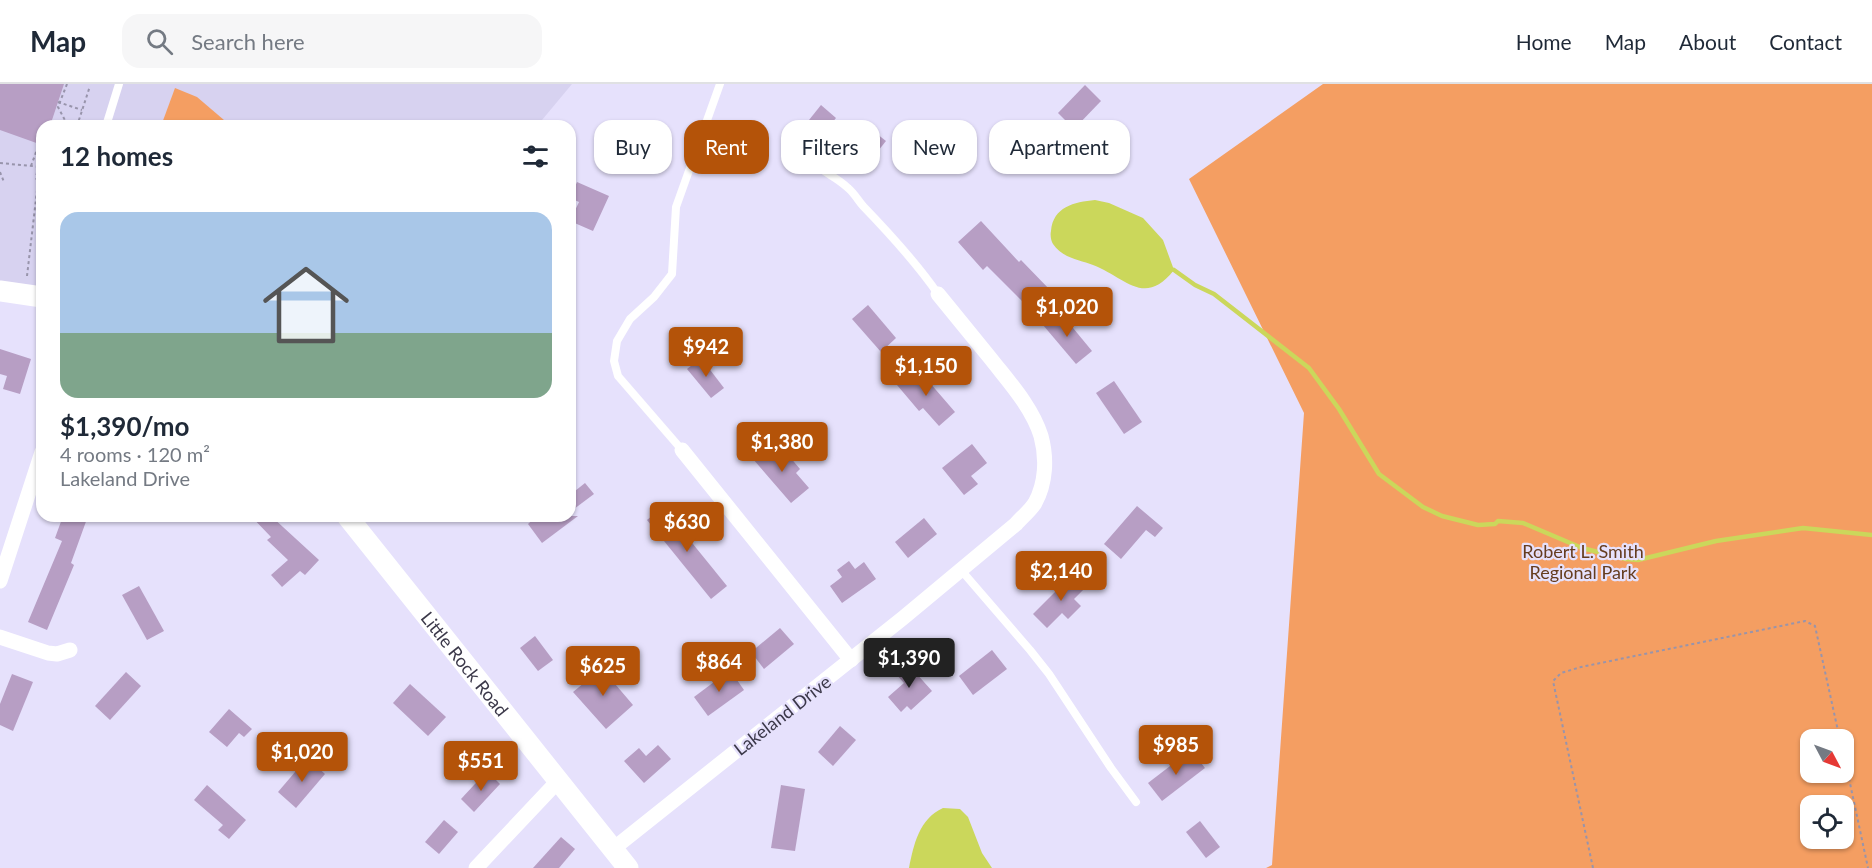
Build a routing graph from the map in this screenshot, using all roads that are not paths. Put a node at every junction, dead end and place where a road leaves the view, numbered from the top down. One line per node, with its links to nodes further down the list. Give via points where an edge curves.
1 (119, 84): 3 (lane)
2 (720, 84): 8 (lane, via 676,207 672,274 630,320 617,341 614,361 618,376)
3 (108, 120)
4 (829, 174): 6 (lane, via 850,189)
5 (0, 291): 7 (main road)
6 (938, 294): 11 (street, Lakeland Drive, via 1029,410 1044,452 1042,484 1033,506)
7 (36, 296)
8 (682, 450): 15 (street)
9 (36, 470): 12 (street)
10 (352, 522): 16 (main road, Little Rock Road)
11 (961, 570): 15 (street, Lakeland Drive); 17 (lane, via 1049,674)
12 (0, 581)
13 (0, 638): 14 (street, via 48,653)
14 (70, 650)
15 (851, 660): 18 (street, Lakeland Drive)
16 (558, 781): 18 (main road, Little Rock Road); 19 (street)
17 (1136, 802)
18 (613, 849): 20 (main road, Little Rock Road)
19 (476, 868)
20 (628, 868)

